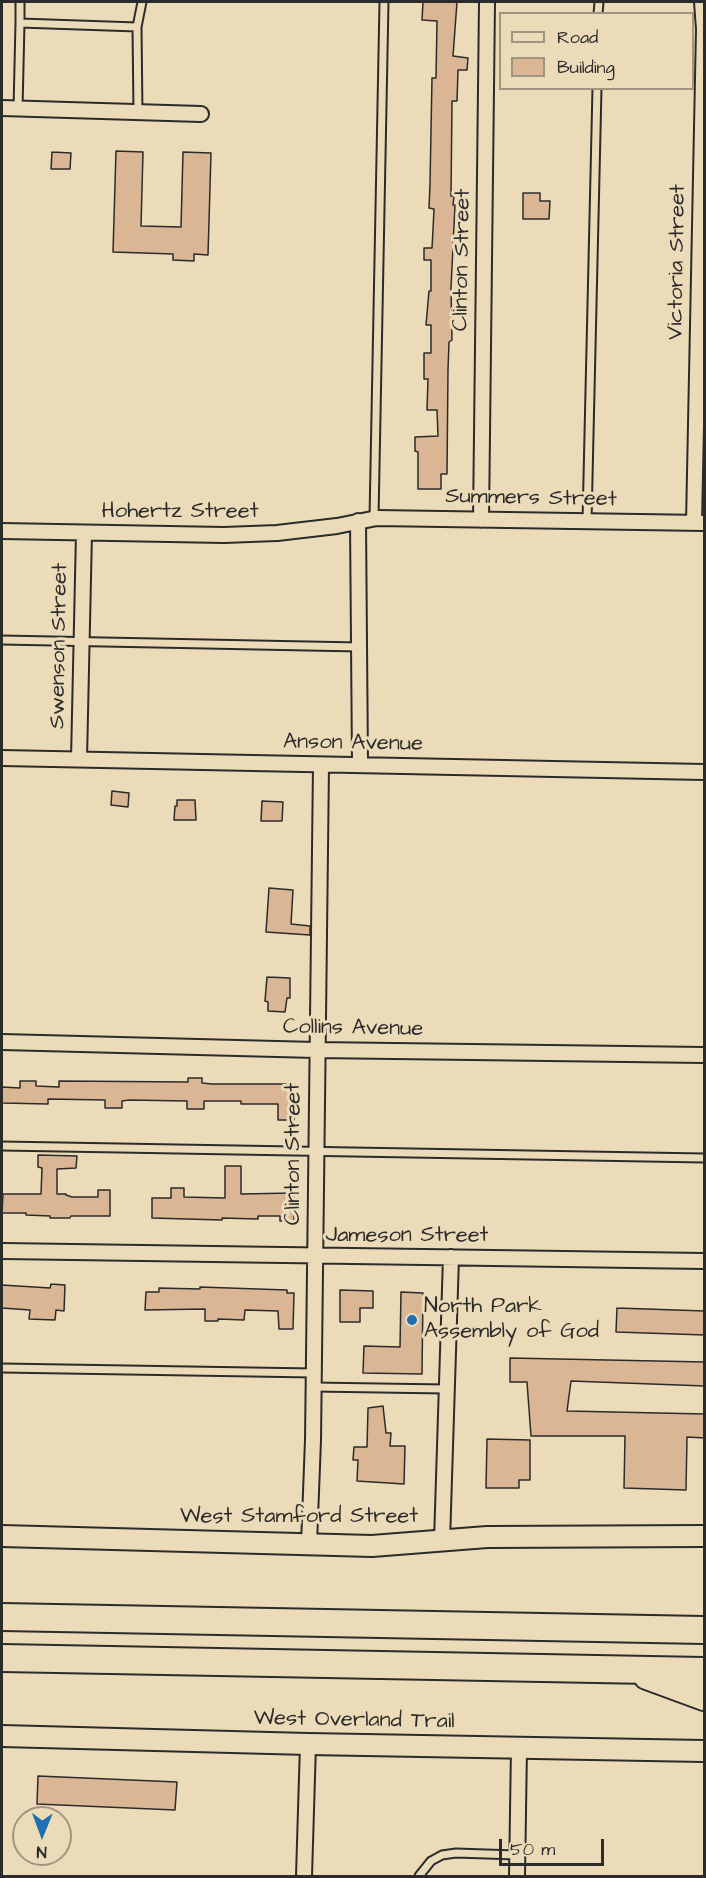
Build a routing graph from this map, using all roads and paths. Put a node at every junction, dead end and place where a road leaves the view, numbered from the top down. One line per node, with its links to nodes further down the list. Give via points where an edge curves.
1 (20, 2): 6 (lane)
2 (142, 2): 7 (lane)
3 (384, 2): 15 (lane)
4 (487, 2): 16 (street, Clinton Street)
5 (702, 2): 8 (street, Victoria Street)
6 (20, 23): 7 (lane); 11 (lane)
7 (137, 27): 12 (lane)
8 (704, 29): 14 (street, Victoria Street)
9 (597, 90): 18 (lane)
10 (2, 108): 11 (street)
11 (18, 109): 12 (street)
12 (138, 113): 13 (street)
13 (201, 114)
14 (702, 286): 19 (street, Victoria Street)
15 (374, 518): 16 (street, Summers Street); 17 (street, Summers Street)
16 (481, 520): 18 (street, Summers Street)
17 (358, 521): 21 (street, Hohertz Street, via 277,533); 24 (street)
18 (587, 521): 19 (street, Summers Street)
19 (699, 523)
20 (2, 531): 21 (street, Hohertz Street)
21 (84, 533): 23 (street, Swenson Street)
22 (2, 640): 23 (lane)
23 (81, 641): 24 (lane); 26 (street, Swenson Street)
24 (359, 647): 28 (street)
25 (2, 758): 26 (street, Anson Avenue)
26 (79, 759): 27 (street, Anson Avenue)
27 (321, 765): 28 (street, Anson Avenue); 31 (street, Clinton Street)
28 (360, 765): 29 (street, Anson Avenue)
29 (705, 772)
30 (2, 1042): 31 (street, Collins Avenue)
31 (316, 1050): 32 (street, Collins Avenue); 34 (street, Clinton Street)
32 (705, 1055)
33 (2, 1146): 34 (lane)
34 (315, 1151): 35 (lane); 37 (street, Clinton Street)
35 (705, 1158)
36 (2, 1251): 37 (street, Jameson Street)
37 (315, 1257): 38 (street, Jameson Street); 41 (street, Clinton Street)
38 (451, 1257): 39 (street, Jameson Street); 42 (street)
39 (705, 1261)
40 (2, 1368): 41 (lane)
41 (314, 1380): 42 (lane); 46 (street, Clinton Street)
42 (446, 1389): 45 (street)
43 (2, 1536): 46 (main road, West Stamford Street)
44 (705, 1536): 45 (main road, West Stamford Street, via 486,1537)
45 (442, 1541): 46 (main road, West Stamford Street, via 372,1546)
46 (309, 1544)
47 (2, 1617): 48 (highway)
48 (705, 1630)
49 (2, 1658): 50 (highway)
50 (633, 1670): 51 (highway); 52 (highway)
51 (705, 1671)
52 (705, 1697)
53 (2, 1736): 54 (main road, West Overland Trail)
54 (308, 1744): 55 (main road, West Overland Trail); 58 (street)
55 (519, 1748): 56 (main road, West Overland Trail); 57 (street)
56 (705, 1751)
57 (517, 1855): 59 (lane, via 442,1855); 60 (street)
58 (304, 1876)
59 (419, 1876)
60 (516, 1876)

